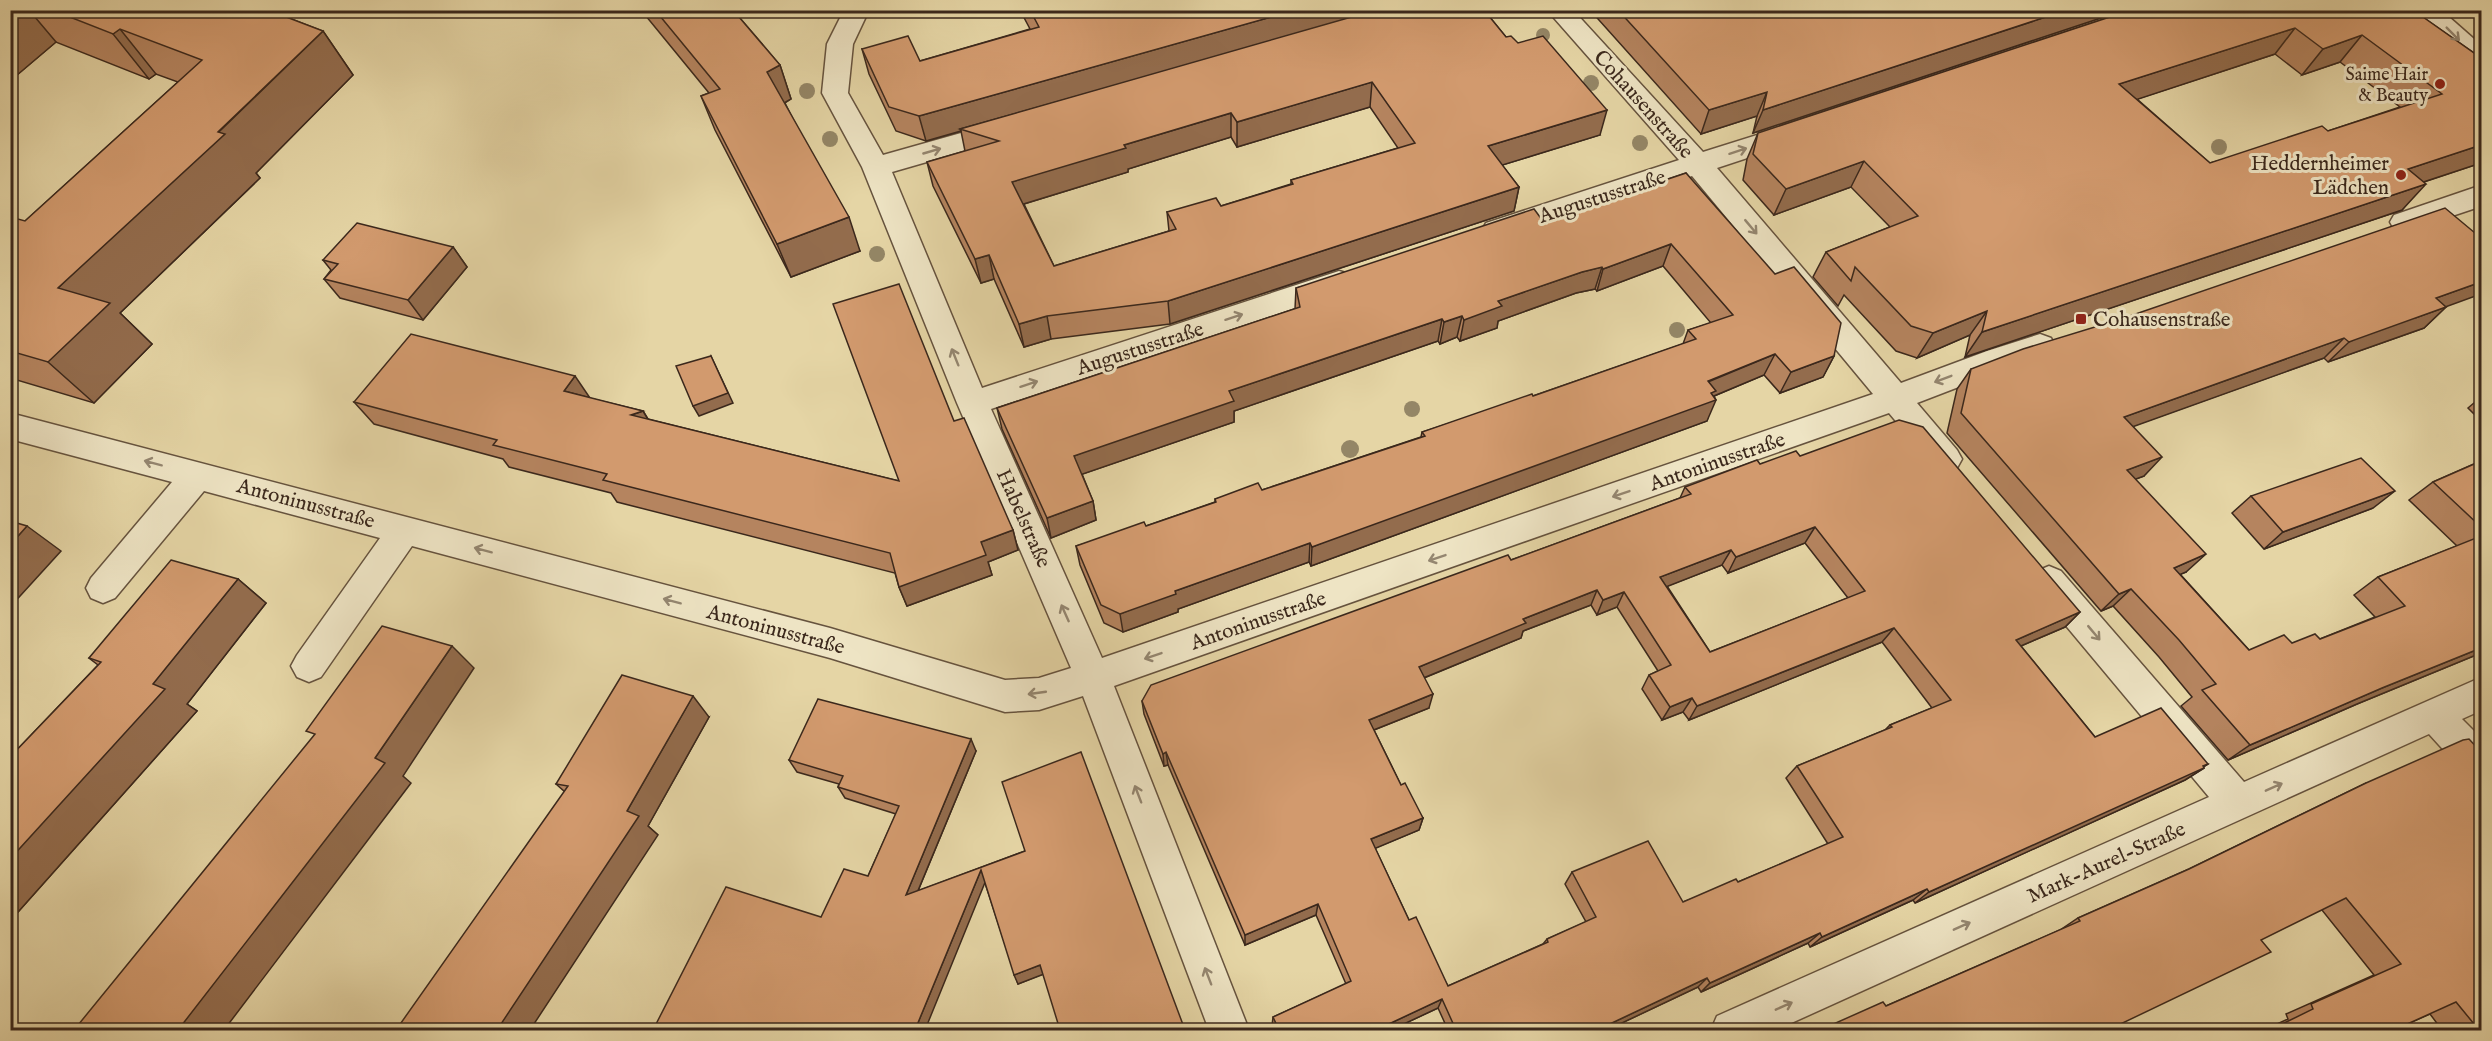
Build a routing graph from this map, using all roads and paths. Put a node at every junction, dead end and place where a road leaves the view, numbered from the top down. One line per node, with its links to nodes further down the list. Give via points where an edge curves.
1 (857, 10): 8 (street, Habelstraße, via 840,44 835,93)
2 (1559, 10): 7 (street, Cohausenstraße)
3 (2423, 10): 4 (street, one-way to 4)
4 (2481, 61)
5 (1026, 124): 8 (street, one-way to 5)
6 (1816, 125): 7 (street, Augustusstraße, one-way to 6)
7 (1698, 164): 11 (street, Augustusstraße); 14 (street, Cohausenstraße, one-way to 14)
8 (876, 167): 15 (street, Habelstraße, one-way to 8)
9 (2481, 195): 10 (street)
10 (2382, 230)
11 (1470, 239)
12 (1369, 272): 15 (street, Augustusstraße, one-way to 12)
13 (2061, 339): 14 (street, Antoninusstraße, one-way to 14)
14 (1894, 398): 18 (street, Cohausenstraße); 23 (street, Antoninusstraße, one-way to 23)
15 (973, 403): 23 (street, Habelstraße, one-way to 15)
16 (10, 426): 17 (street, Antoninusstraße, one-way to 16)
17 (198, 475): 19 (street, Antoninusstraße); 21 (street)
18 (1961, 477)
19 (405, 530): 22 (street); 23 (street, Antoninusstraße, one-way to 19, via 1039,694 1005,696 830,643)
20 (2030, 559): 27 (street, one-way to 27)
21 (103, 588)
22 (309, 666)
23 (1093, 678): 28 (street, Habelstraße, one-way to 23)
24 (2481, 693): 25 (street, Mark-Aurel-Straße)
25 (2435, 715): 26 (street); 27 (street, Mark-Aurel-Straße, one-way to 25)
26 (2481, 765)
27 (2238, 803): 29 (street, Mark-Aurel-Straße, one-way to 27)
28 (1229, 1030)
29 (1731, 1030)

